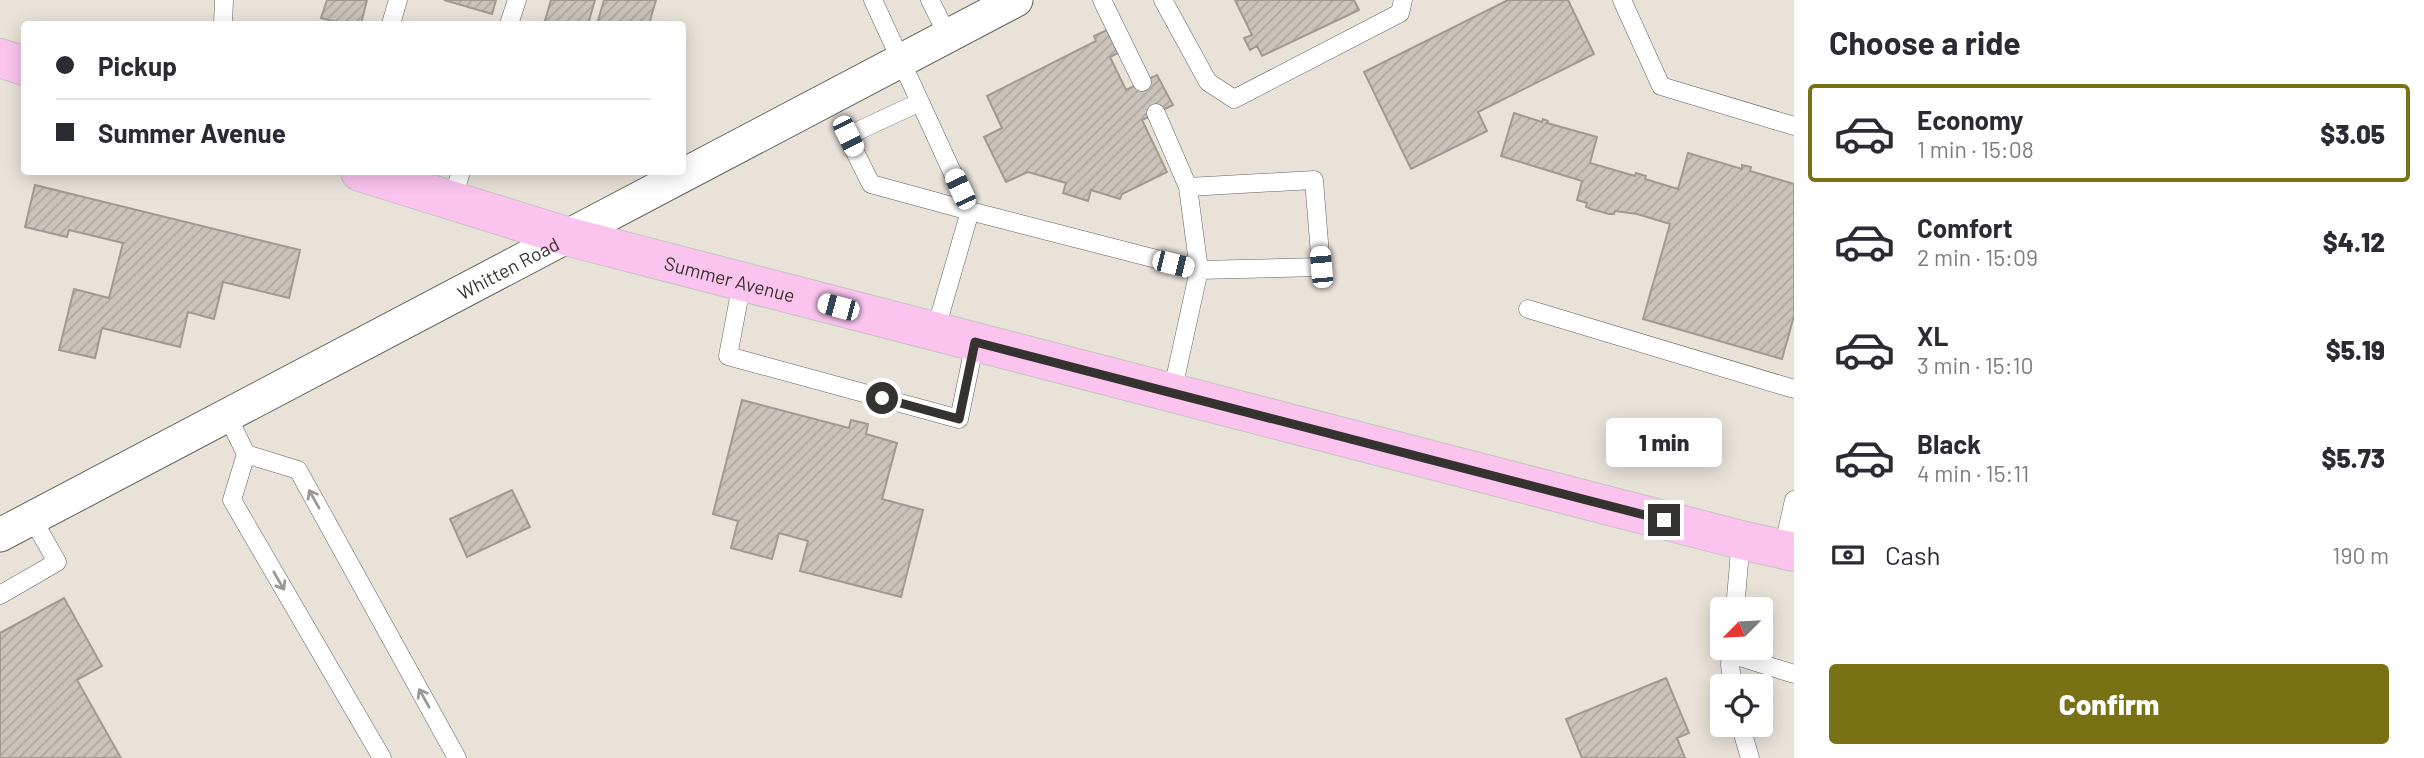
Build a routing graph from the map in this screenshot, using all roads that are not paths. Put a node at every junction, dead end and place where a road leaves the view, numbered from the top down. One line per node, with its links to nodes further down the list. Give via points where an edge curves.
1 (224, 0): 11 (lane)
2 (398, 0): 12 (lane)
3 (517, 0): 13 (lane)
4 (873, 0): 16 (lane)
5 (930, 0): 14 (lane)
6 (1016, 0): 14 (street, Whitten Road)
7 (1102, 0): 18 (lane)
8 (1163, 0): 9 (lane, via 1208,82 1234,99 1400,13)
9 (1403, 0)
10 (1622, 0): 21 (lane, via 1661,86)
11 (223, 21)
12 (392, 21)
13 (510, 21)
14 (948, 36): 16 (street, Whitten Road)
15 (0, 58): 17 (main road)
16 (901, 61): 19 (lane); 22 (street, Whitten Road)
17 (21, 65)
18 (1142, 82)
19 (920, 102): 27 (lane); 27 (lane, via 848,136 871,184)
20 (1156, 113): 26 (lane)
21 (1794, 127)
22 (686, 173)
23 (381, 175): 25 (main road, Summer Avenue)
24 (683, 175): 28 (street, Whitten Road)
25 (457, 186): 28 (main road, Summer Avenue)
26 (1188, 187): 29 (lane); 29 (lane, via 1314,180 1321,267)
27 (970, 211): 29 (lane); 32 (lane)
28 (566, 236): 30 (main road, Summer Avenue); 36 (street, Whitten Road)
29 (1199, 270): 35 (lane)
30 (742, 282): 32 (main road, Summer Avenue); 33 (lane, via 728,356 959,419)
31 (1528, 309): 34 (lane)
32 (935, 332): 33 (main road, Summer Avenue)
33 (975, 342): 35 (main road, Summer Avenue)
34 (1794, 389)
35 (1172, 393): 41 (main road, Summer Avenue)
36 (227, 415): 37 (lane); 39 (street, Whitten Road)
37 (246, 454): 48 (lane, one-way to 48, via 232,500); 49 (lane, one-way to 37, via 298,470)
38 (1794, 500): 42 (lane)
39 (32, 518): 40 (street, Whitten Road); 43 (lane, via 57,562)
40 (0, 536)
41 (1741, 540): 42 (main road, Summer Avenue); 44 (lane)
42 (1788, 551)
43 (0, 595)
44 (1736, 597)
45 (1756, 660): 46 (lane)
46 (1794, 674)
47 (1744, 737): 50 (lane)
48 (382, 758)
49 (457, 758)
50 (1750, 758)

